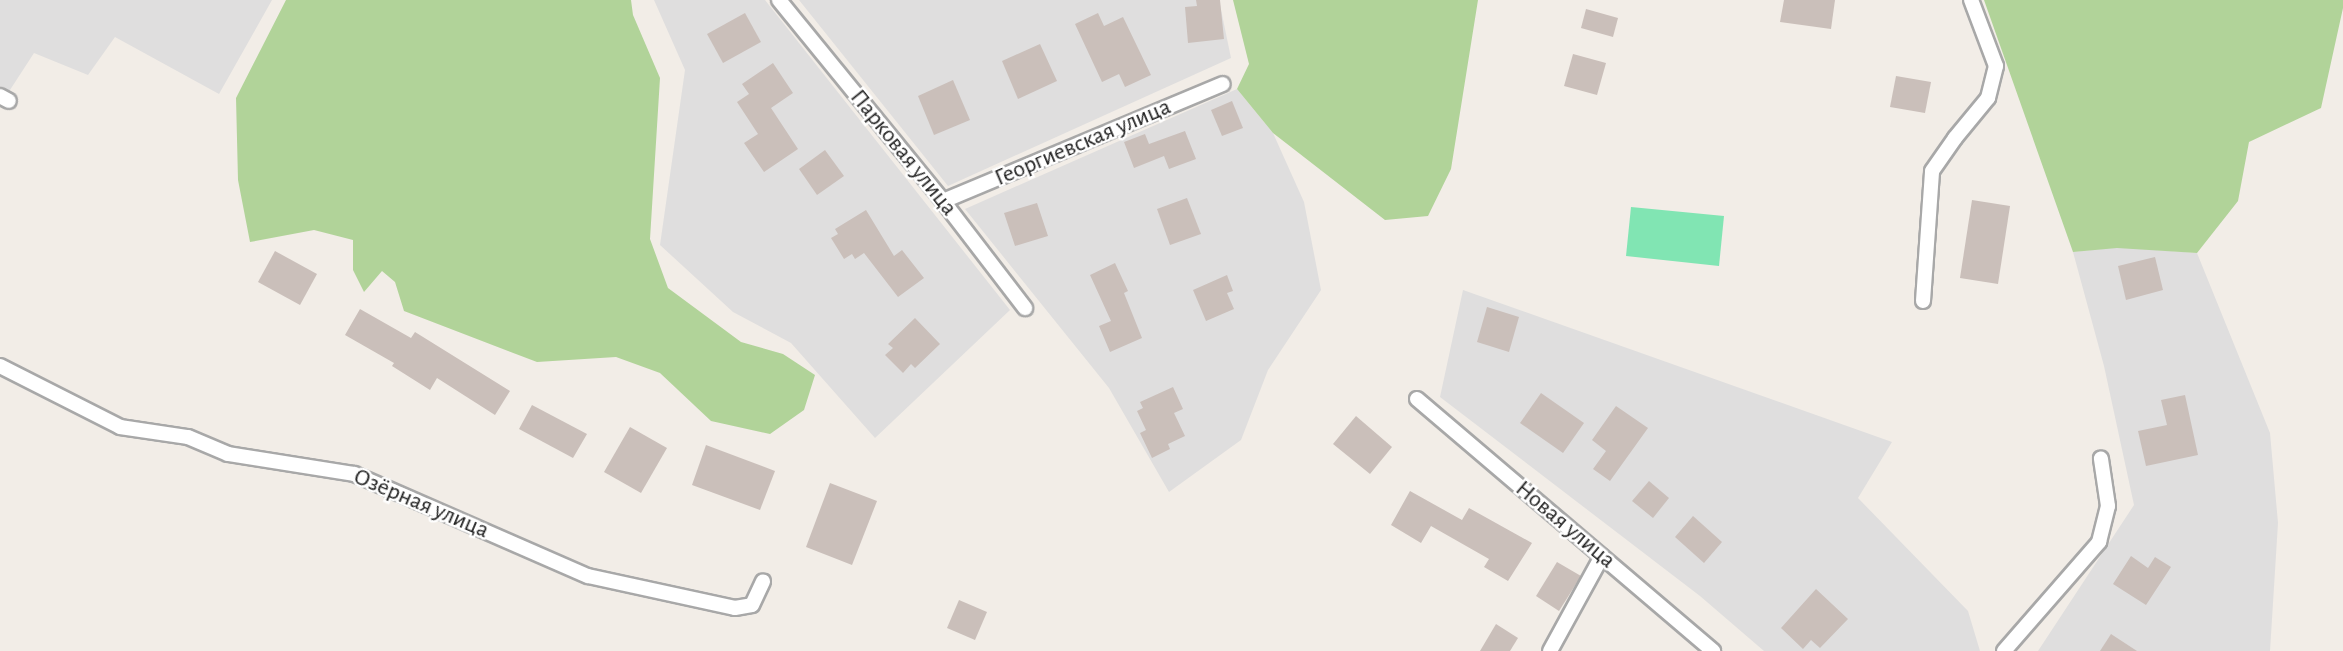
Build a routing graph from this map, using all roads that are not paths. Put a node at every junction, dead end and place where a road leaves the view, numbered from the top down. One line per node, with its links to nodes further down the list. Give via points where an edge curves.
1 (779, 0): 4 (street, Парковая улица)
2 (1971, 0): 5 (street, via 1996,66 1988,98 1932,171)
3 (1223, 84): 4 (street, Георгиевская улица)
4 (943, 201): 6 (street, Парковая улица)
5 (1923, 301)
6 (1025, 308)
7 (0, 366): 11 (street, Озёрная улица, via 120,427 188,437 228,454 354,474 588,576 735,608 752,605)
8 (1417, 399): 10 (street, Новая улица)
9 (2101, 459): 14 (street, via 2108,506 2099,542)
10 (1602, 556): 12 (street); 13 (street, Новая улица)
11 (763, 581)
12 (1550, 651)
13 (1713, 651)
14 (2004, 651)

